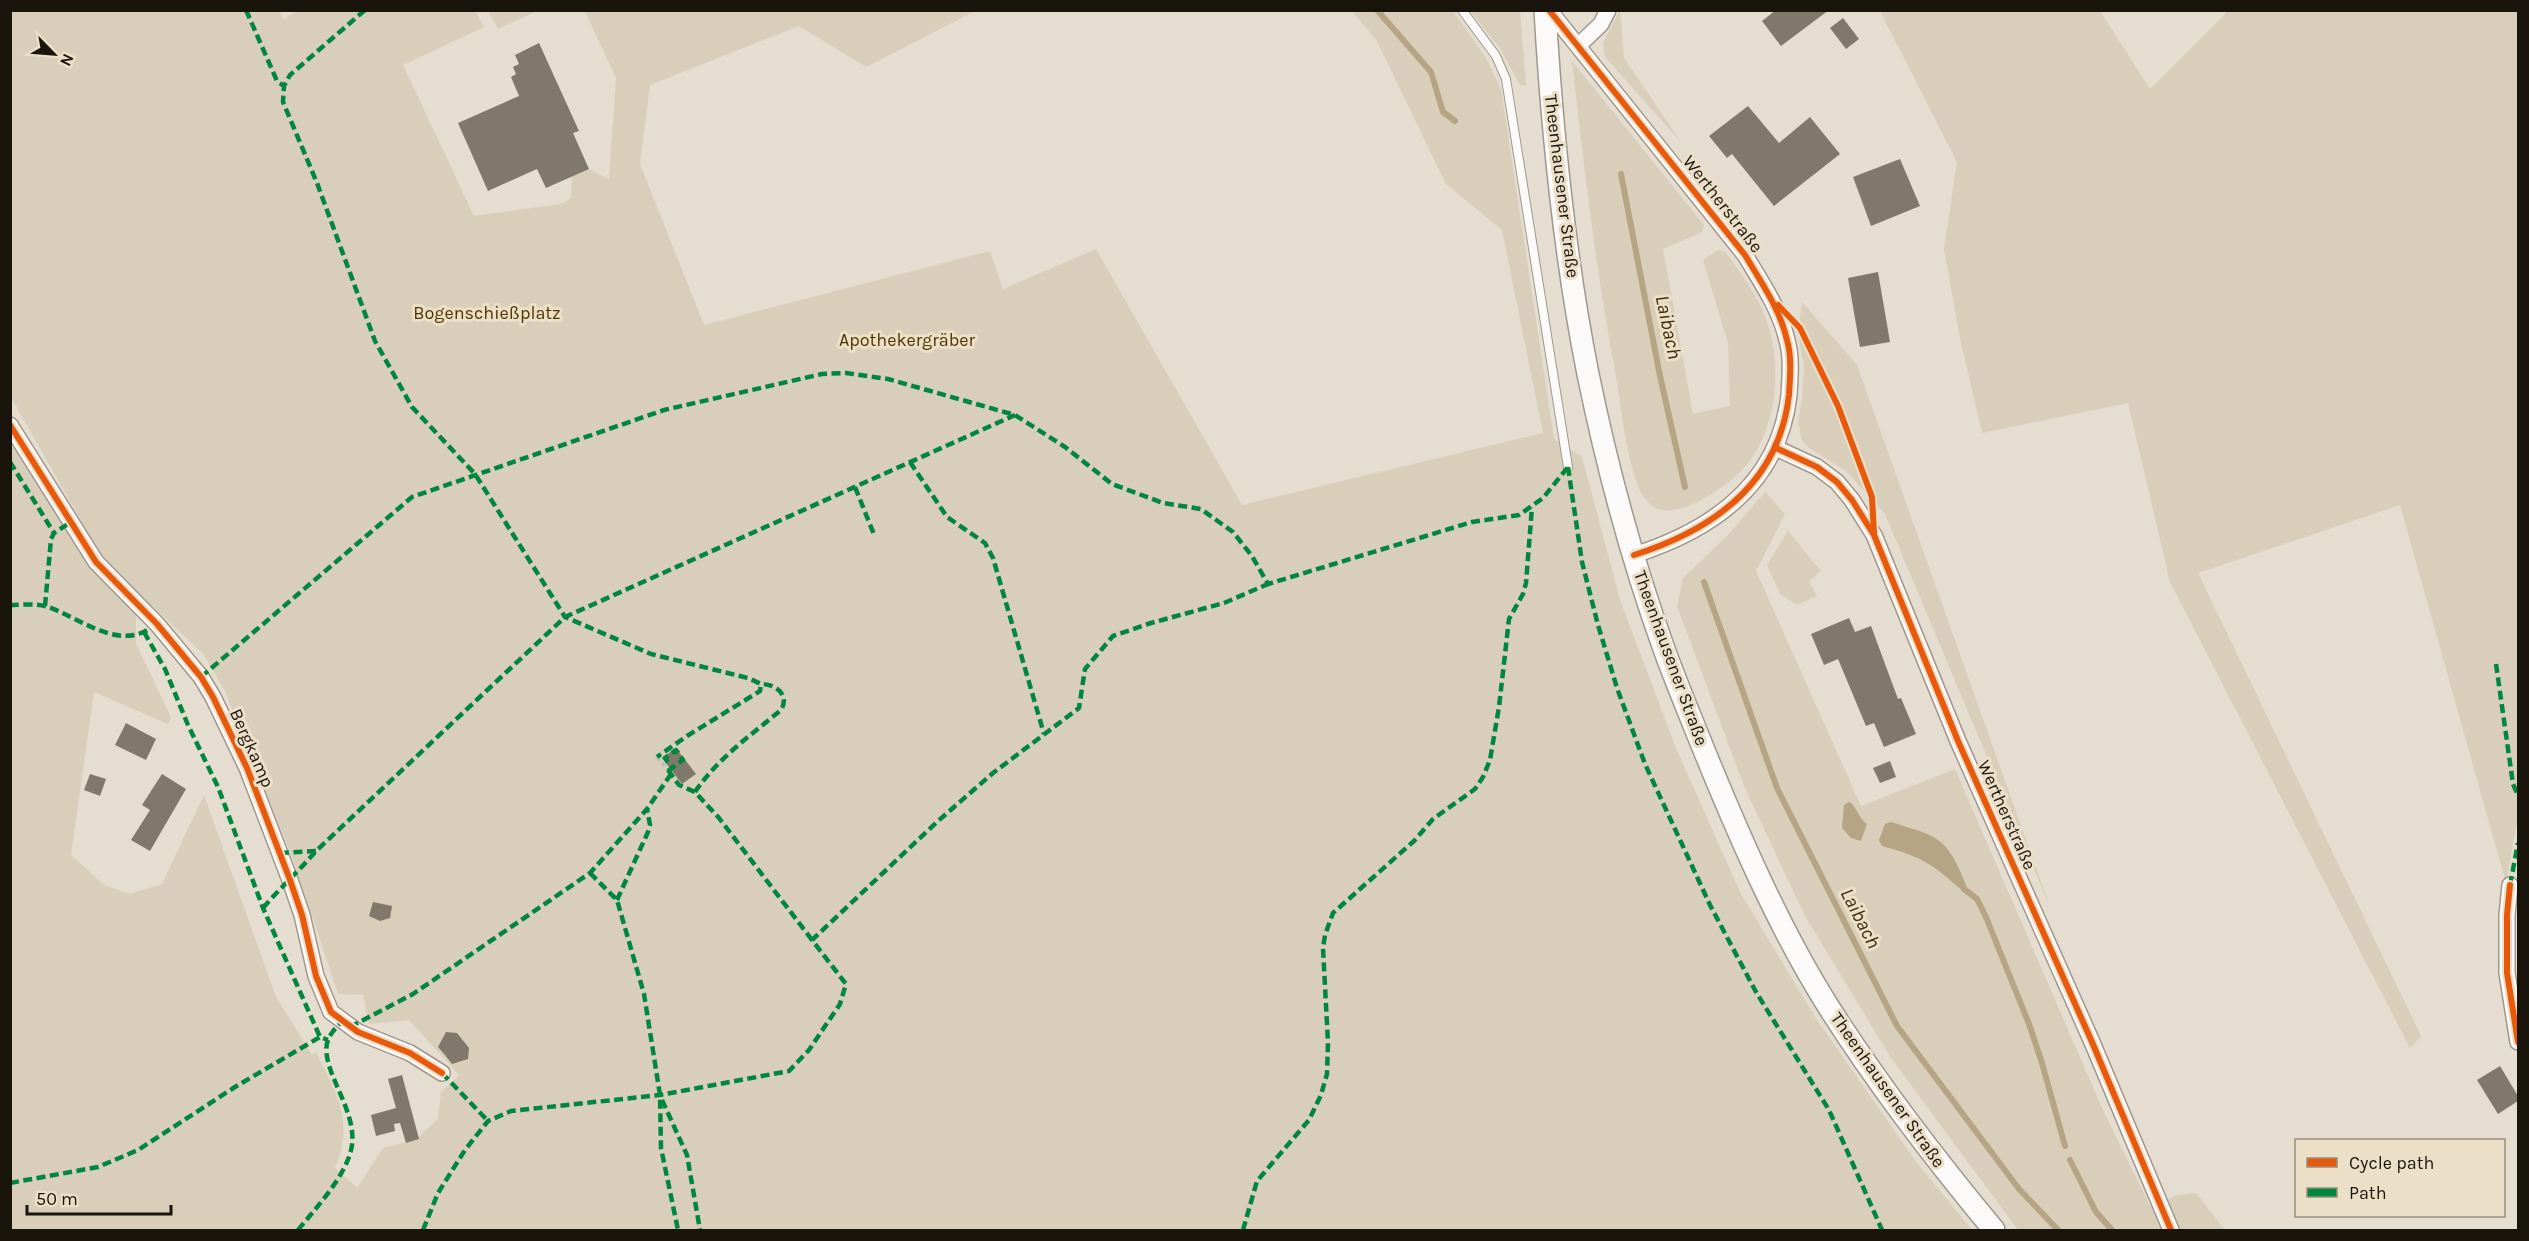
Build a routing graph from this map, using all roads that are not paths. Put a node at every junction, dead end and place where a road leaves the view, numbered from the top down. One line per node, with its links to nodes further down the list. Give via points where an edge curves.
1 (1462, 10): 8 (lane, via 1496,56 1506,79)
2 (1545, 10): 9 (main road, Theenhausener Straße, via 1560,192 1588,373)
3 (1549, 10): 5 (street, Wertherstraße)
4 (1608, 10): 5 (street, via 1601,24)
5 (1579, 45): 7 (street, Wertherstraße, via 1745,255 1771,299 1788,341 1790,378 1786,418)
6 (10, 425): 12 (street, Bergkamp, via 96,562 157,624 213,697 247,768 286,871 302,915 316,976 331,1012 358,1032 410,1053)
7 (1776, 448): 9 (street, Wertherstraße, via 1740,498 1717,516 1660,547); 14 (street, Wertherstraße, via 1817,467 1837,482 1874,534 1958,741)
8 (1568, 467)
9 (1634, 555): 13 (main road, Theenhausener Straße, via 1673,672 1725,802 1774,907 1827,1005 1924,1145)
10 (2510, 885): 11 (street, via 2506,973)
11 (2518, 1042)
12 (442, 1073)
13 (1994, 1230)
14 (2171, 1230)

